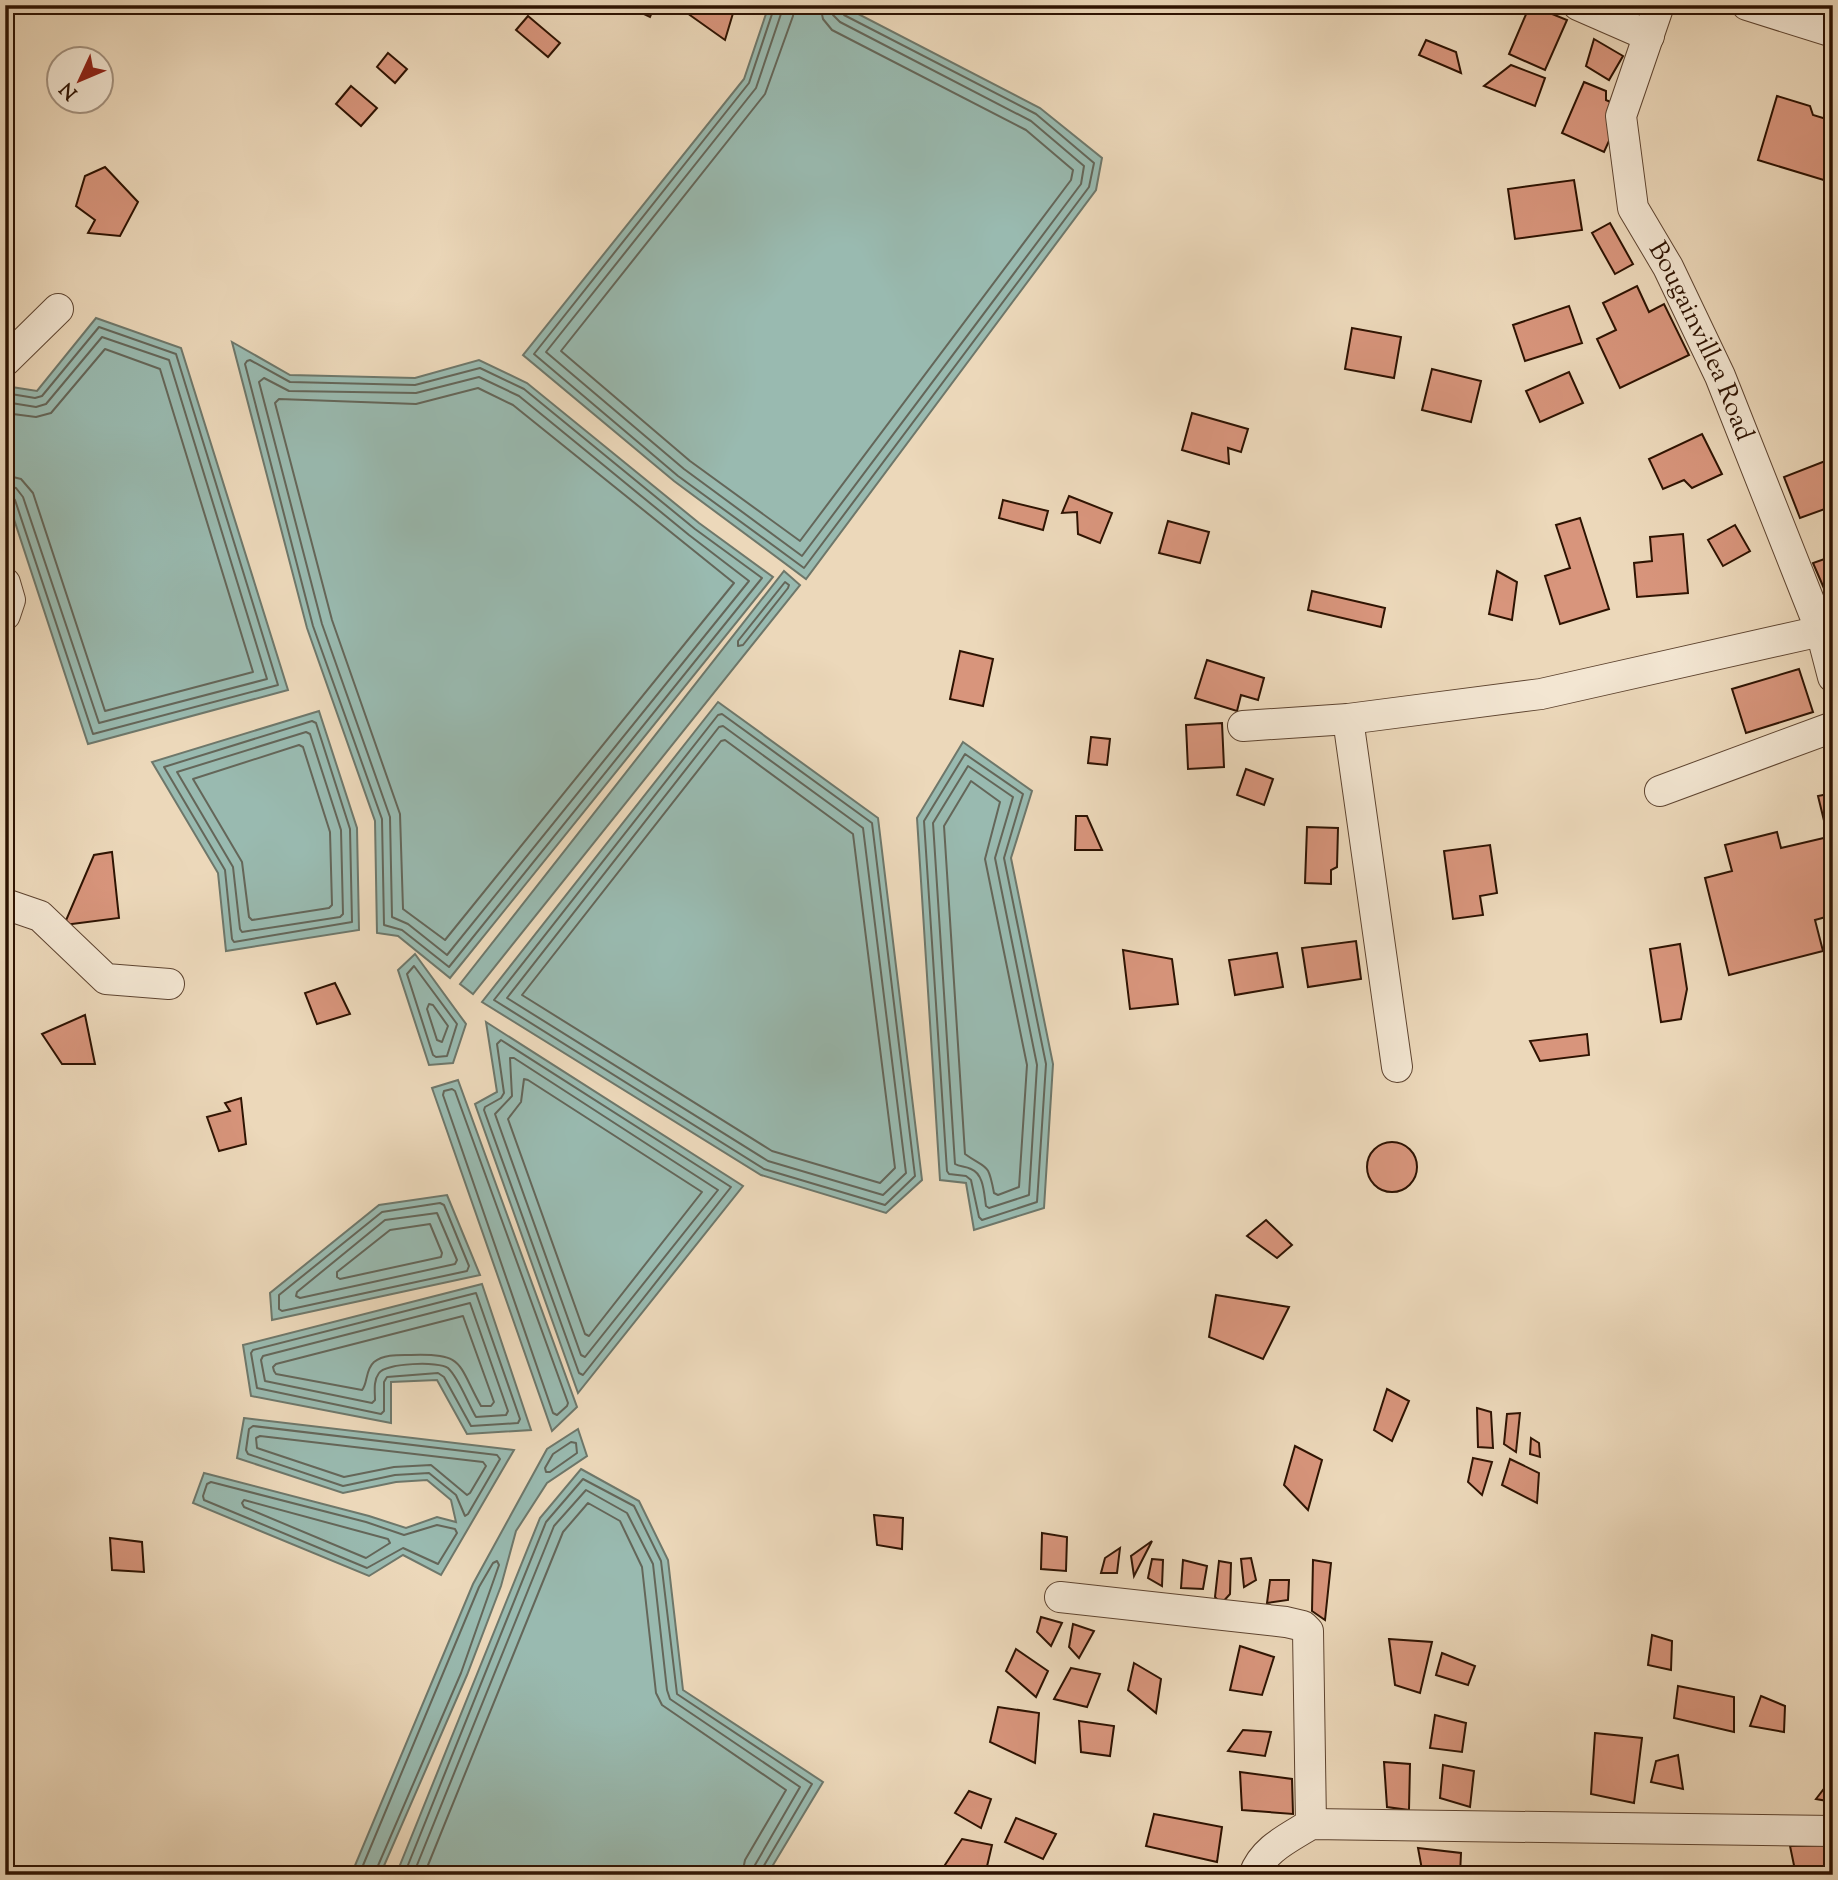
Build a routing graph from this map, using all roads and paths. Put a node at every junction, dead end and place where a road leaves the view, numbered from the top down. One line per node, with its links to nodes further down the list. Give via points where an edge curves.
1 (1577, 5): 5 (street)
2 (1659, 5): 5 (street, Bougainvillea Road)
3 (1747, 5): 4 (street)
4 (1833, 32)
5 (1648, 36): 10 (street, Bougainvillea Road, via 1621,116 1633,208 1668,267 1720,376)
6 (58, 309): 7 (street)
7 (5, 361)
8 (5, 583): 9 (street, via 10,600)
9 (5, 615)
10 (1821, 631): 11 (street, Bougainvillea Road); 12 (street, via 1541,694)
11 (1833, 677)
12 (1348, 719): 13 (street); 18 (street)
13 (1243, 726)
14 (1833, 727): 15 (street)
15 (1660, 791)
16 (5, 904): 17 (street, via 40,916 106,979)
17 (169, 984)
18 (1396, 1068)
19 (1060, 1597): 20 (street, via 1303,1626 1308,1631)
20 (1311, 1824): 21 (street); 22 (street, via 1277,1845)
21 (1833, 1831)
22 (1254, 1875)

